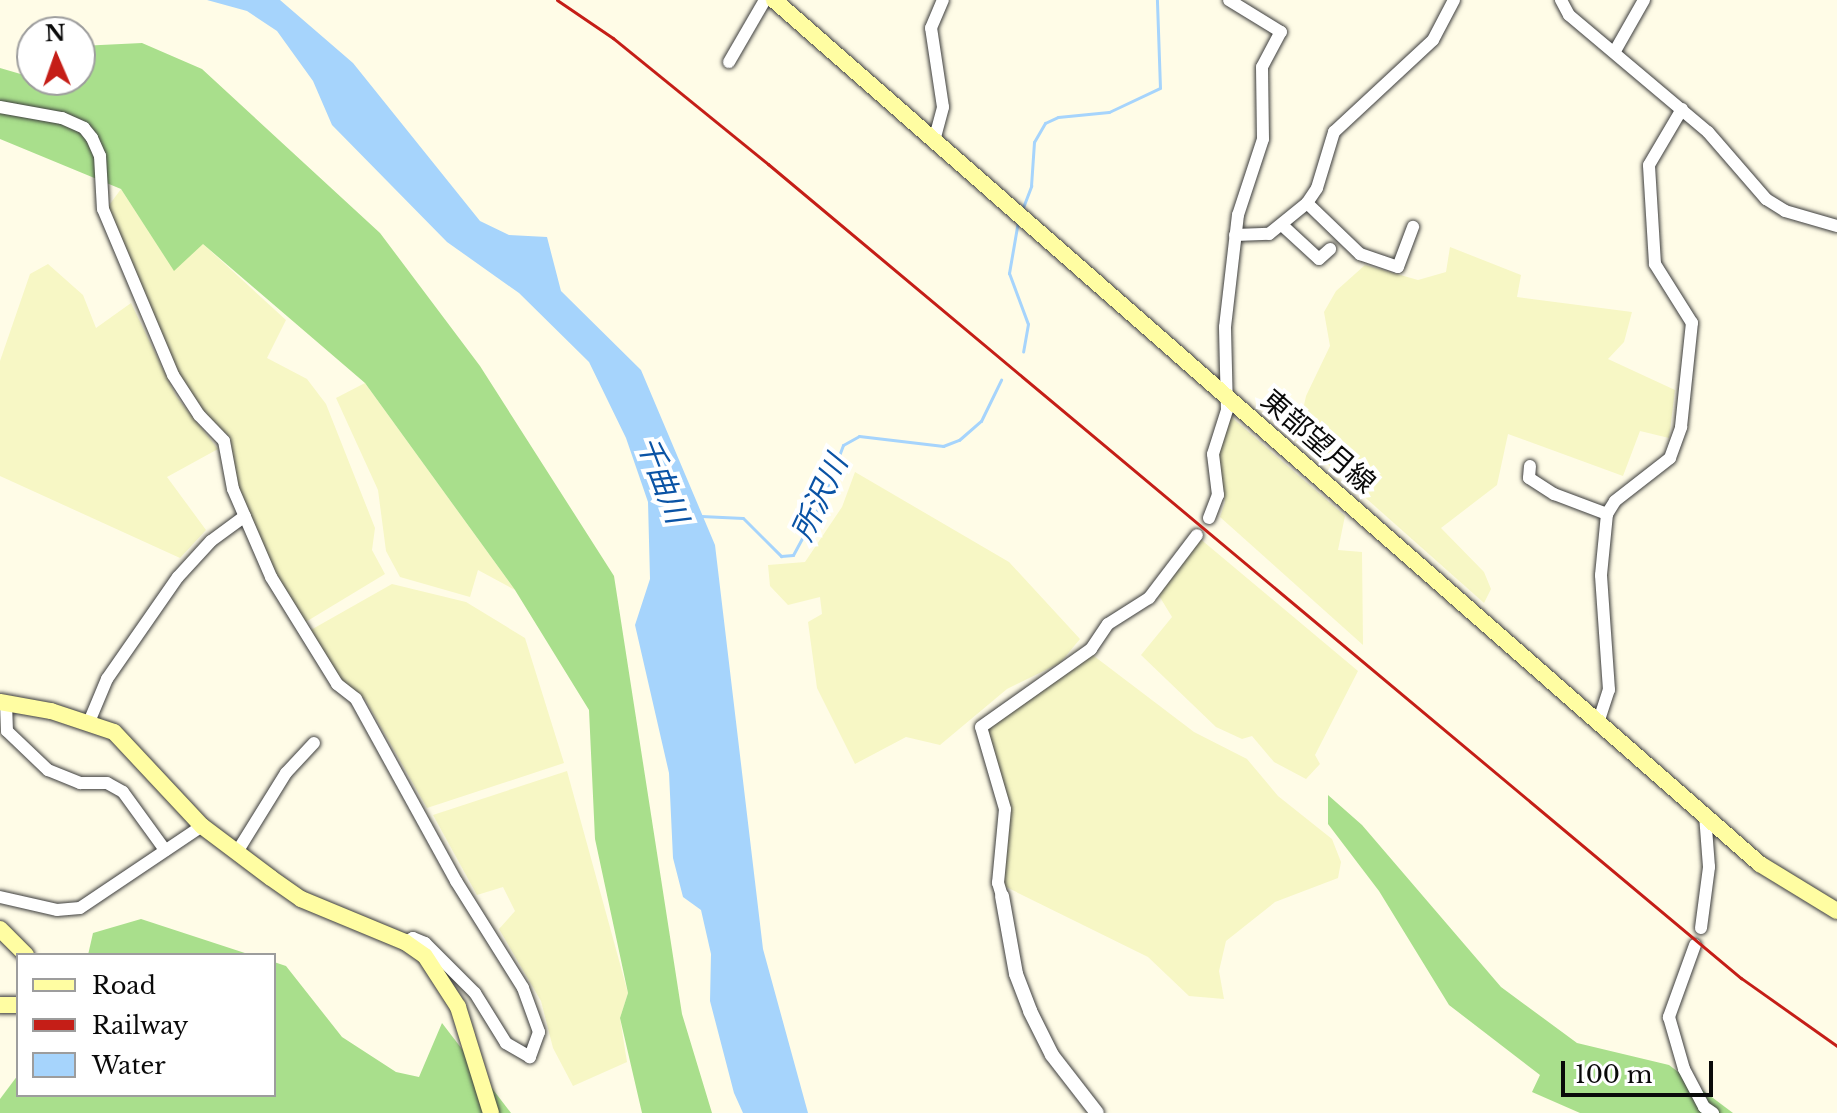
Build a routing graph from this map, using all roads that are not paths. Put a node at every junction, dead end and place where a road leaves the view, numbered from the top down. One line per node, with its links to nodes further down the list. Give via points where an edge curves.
1 (943, 0): 11 (street, via 931,28 943,107)
2 (1229, 0): 16 (street, via 1281,32 1262,67 1263,139)
3 (1454, 0): 12 (street, via 1433,40 1339,125)
4 (1561, 0): 7 (street, via 1569,15)
5 (1644, 0): 7 (street)
6 (774, 1): 8 (street); 11 (main road, 東部望月線)
7 (1615, 51): 10 (street)
8 (729, 62)
9 (0, 107): 21 (street, via 62,118 92,138 100,156 103,209 173,375 224,441 233,489)
10 (1682, 109): 14 (street, via 1766,199 1785,211); 20 (street, via 1649,165 1655,264 1692,323 1681,427 1670,458 1615,501)
11 (934, 141): 18 (main road, 東部望月線)
12 (1307, 203): 13 (street); 15 (street, via 1360,254 1398,267)
13 (1282, 225): 16 (street, via 1269,234); 17 (street, via 1319,259)
14 (1837, 226)
15 (1413, 227)
16 (1235, 235): 18 (street, via 1225,327)
17 (1330, 249)
18 (1228, 398): 22 (street, via 1213,454 1218,495); 25 (main road, 東部望月線)
19 (1530, 466): 20 (street, via 1529,478 1554,494)
20 (1607, 514): 25 (street, via 1601,575 1609,690)
21 (245, 516): 26 (street, via 211,541 178,577 107,679); 37 (street, via 271,577 337,684 356,699 456,881 523,988 539,1032 530,1057 506,1043 475,993 425,943 413,938)
22 (1209, 518)
23 (1197, 535): 32 (street, via 1149,598 1108,624 1091,649 981,727 1005,809 998,883)
24 (3, 702): 26 (main road); 30 (street, via 7,731 48,770 80,783 107,783 123,792)
25 (1599, 720): 28 (main road, 東部望月線)
26 (89, 722): 29 (main road, via 130,743)
27 (314, 743): 31 (street, via 286,773)
28 (1705, 815): 34 (main road, 東部望月線, via 1786,884); 35 (street, via 1709,867)
29 (202, 826): 30 (street); 31 (main road)
30 (165, 850): 33 (street, via 80,908 57,910)
31 (237, 852): 37 (main road, via 301,899)
32 (1002, 896): 41 (street, via 1016,974 1030,1011 1052,1055)
33 (0, 897)
34 (1837, 911)
35 (1701, 928)
36 (0, 929): 39 (main road)
37 (405, 942): 40 (main road, via 435,968 458,1007)
38 (1695, 945): 42 (street, via 1669,1017 1684,1069 1704,1107)
39 (24, 953)
40 (491, 1113)
41 (1097, 1113)
42 (1713, 1113)

